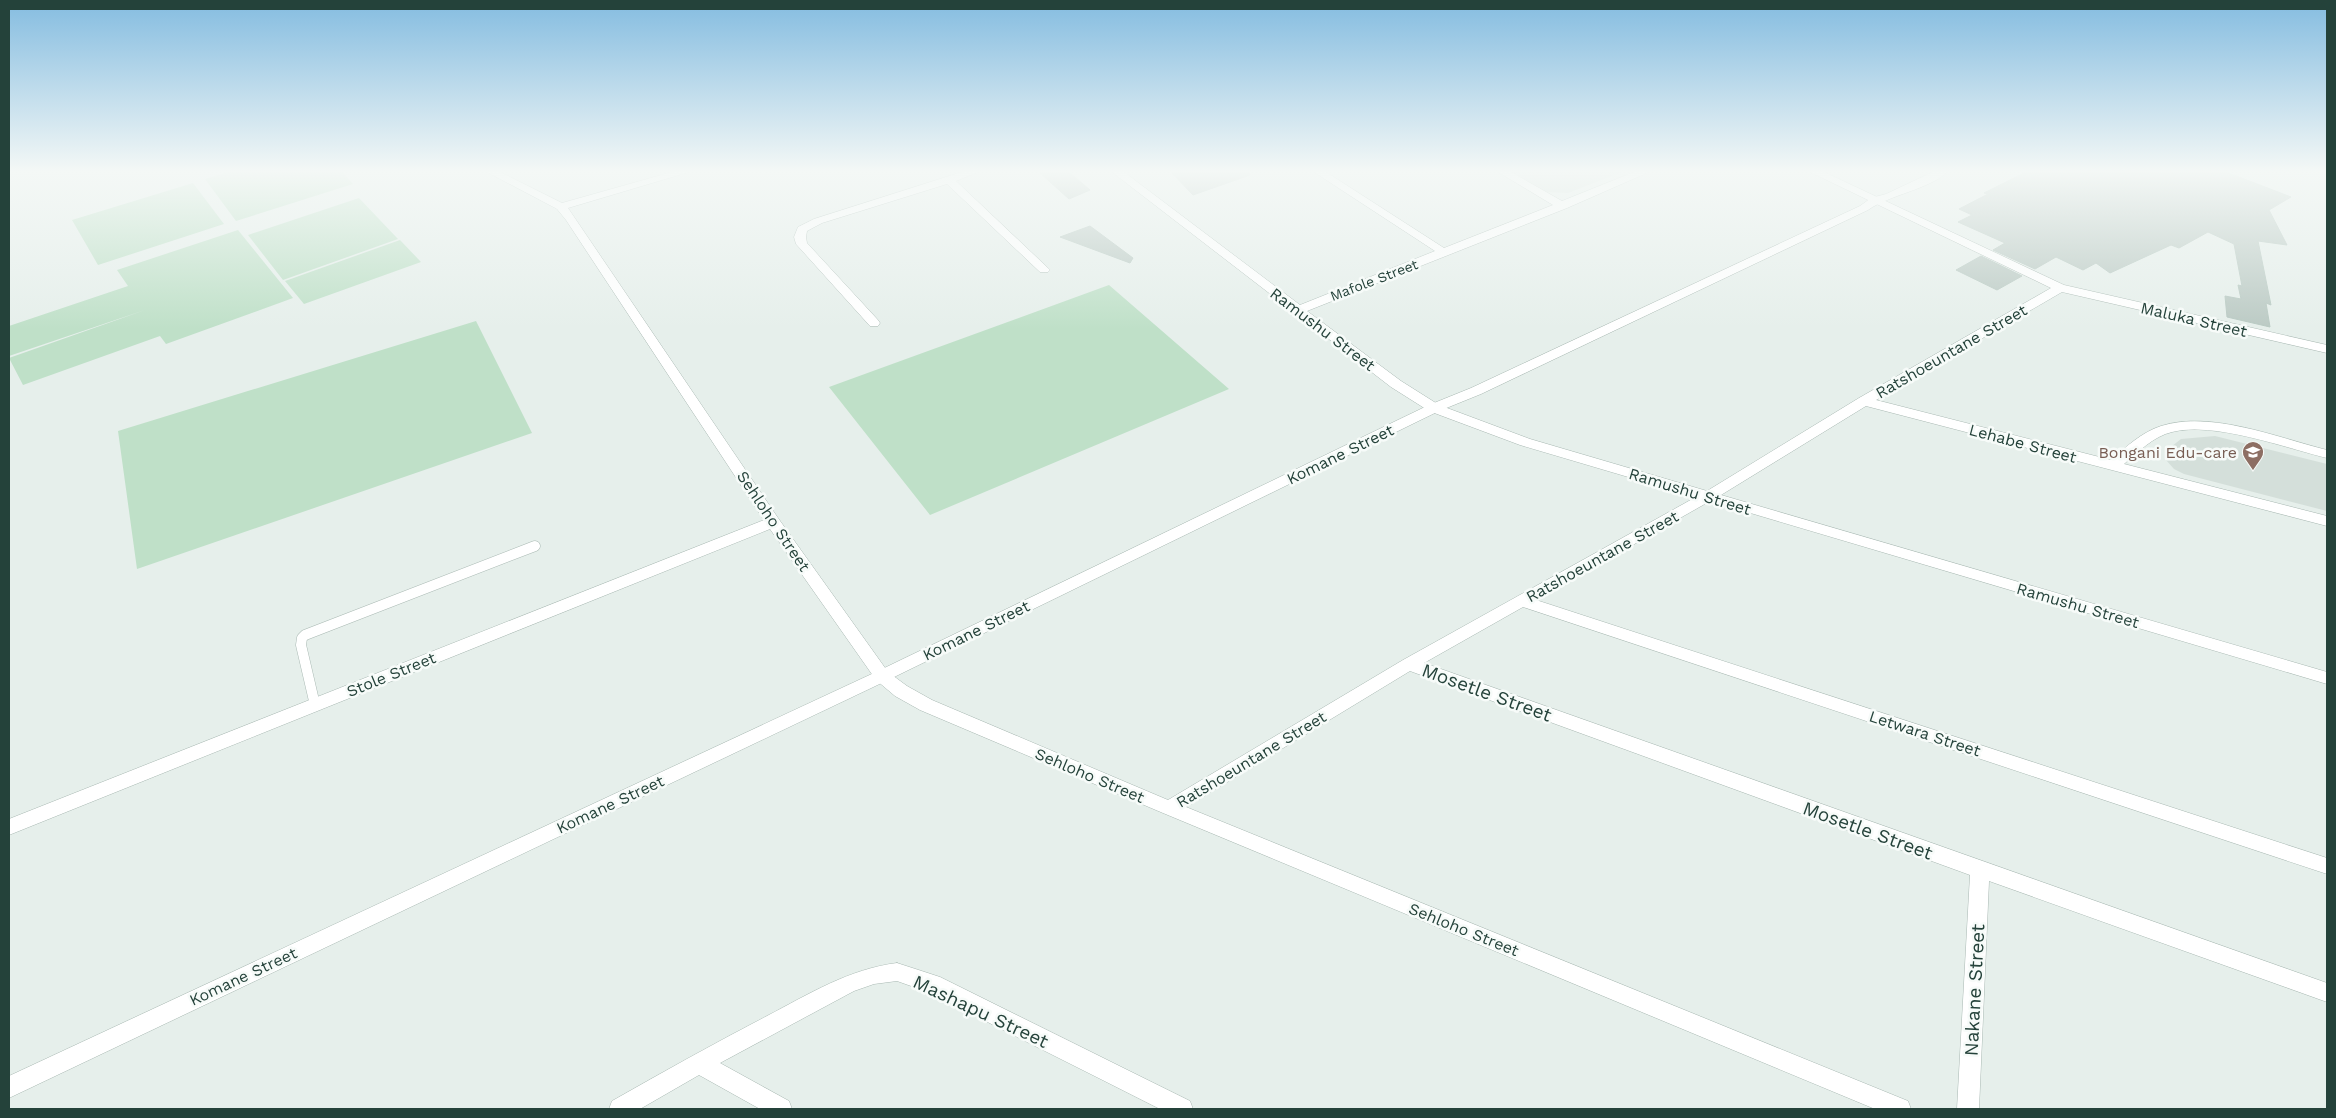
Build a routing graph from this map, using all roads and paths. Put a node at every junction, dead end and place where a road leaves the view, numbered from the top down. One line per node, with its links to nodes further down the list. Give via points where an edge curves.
1 (574, 224): 21 (street, Sehloho Street)
2 (812, 224): 13 (street, via 802,229 802,244)
3 (996, 224): 10 (street)
4 (1185, 224): 12 (street, Ramushu Street)
5 (1400, 224): 9 (street)
6 (1517, 224): 9 (street, Mafole Street)
7 (1830, 224): 16 (street, Komane Street)
8 (1926, 224): 11 (street, Maluka Street)
9 (1445, 253): 12 (street, Mafole Street)
10 (1044, 270)
11 (2060, 288): 14 (street, Maluka Street); 15 (street, Ratshoeuntane Street)
12 (1298, 310): 16 (street, Ramushu Street, via 1396,384)
13 (874, 324)
14 (2327, 349)
15 (1864, 401): 18 (street, Lehabe Street); 19 (street, Ratshoeuntane Street)
16 (1434, 408): 19 (street, Ramushu Street, via 1525,442); 25 (street, Komane Street)
17 (2327, 454): 18 (street, via 2225,429 2186,426 2162,430)
18 (2113, 466): 20 (street, Lehabe Street)
19 (1709, 496): 23 (street, Ratshoeuntane Street); 26 (street, Ramushu Street)
20 (2327, 521)
21 (773, 522): 25 (street, Sehloho Street); 27 (street, Stole Street)
22 (535, 546): 27 (lane, via 305,635 301,645)
23 (1522, 601): 24 (street, Ratshoeuntane Street); 30 (street, Letwara Street)
24 (1409, 664): 28 (street, Ratshoeuntane Street); 31 (street, Mosetle Street)
25 (882, 676): 28 (street, Sehloho Street, via 926,705); 34 (street, Komane Street)
26 (2327, 678)
27 (316, 704): 29 (street, Stole Street)
28 (1169, 808): 38 (street, Sehloho Street)
29 (9, 827)
30 (2327, 866)
31 (1980, 870): 32 (street, Mosetle Street); 39 (street, Nakane Street)
32 (2327, 993)
33 (699, 1063): 35 (street, Mashapu Street); 36 (street); 37 (street, Mashapu Street, via 849,983 898,972 933,984)
34 (9, 1087)
35 (620, 1109)
36 (781, 1109)
37 (1182, 1109)
38 (1900, 1109)
39 (1968, 1109)

